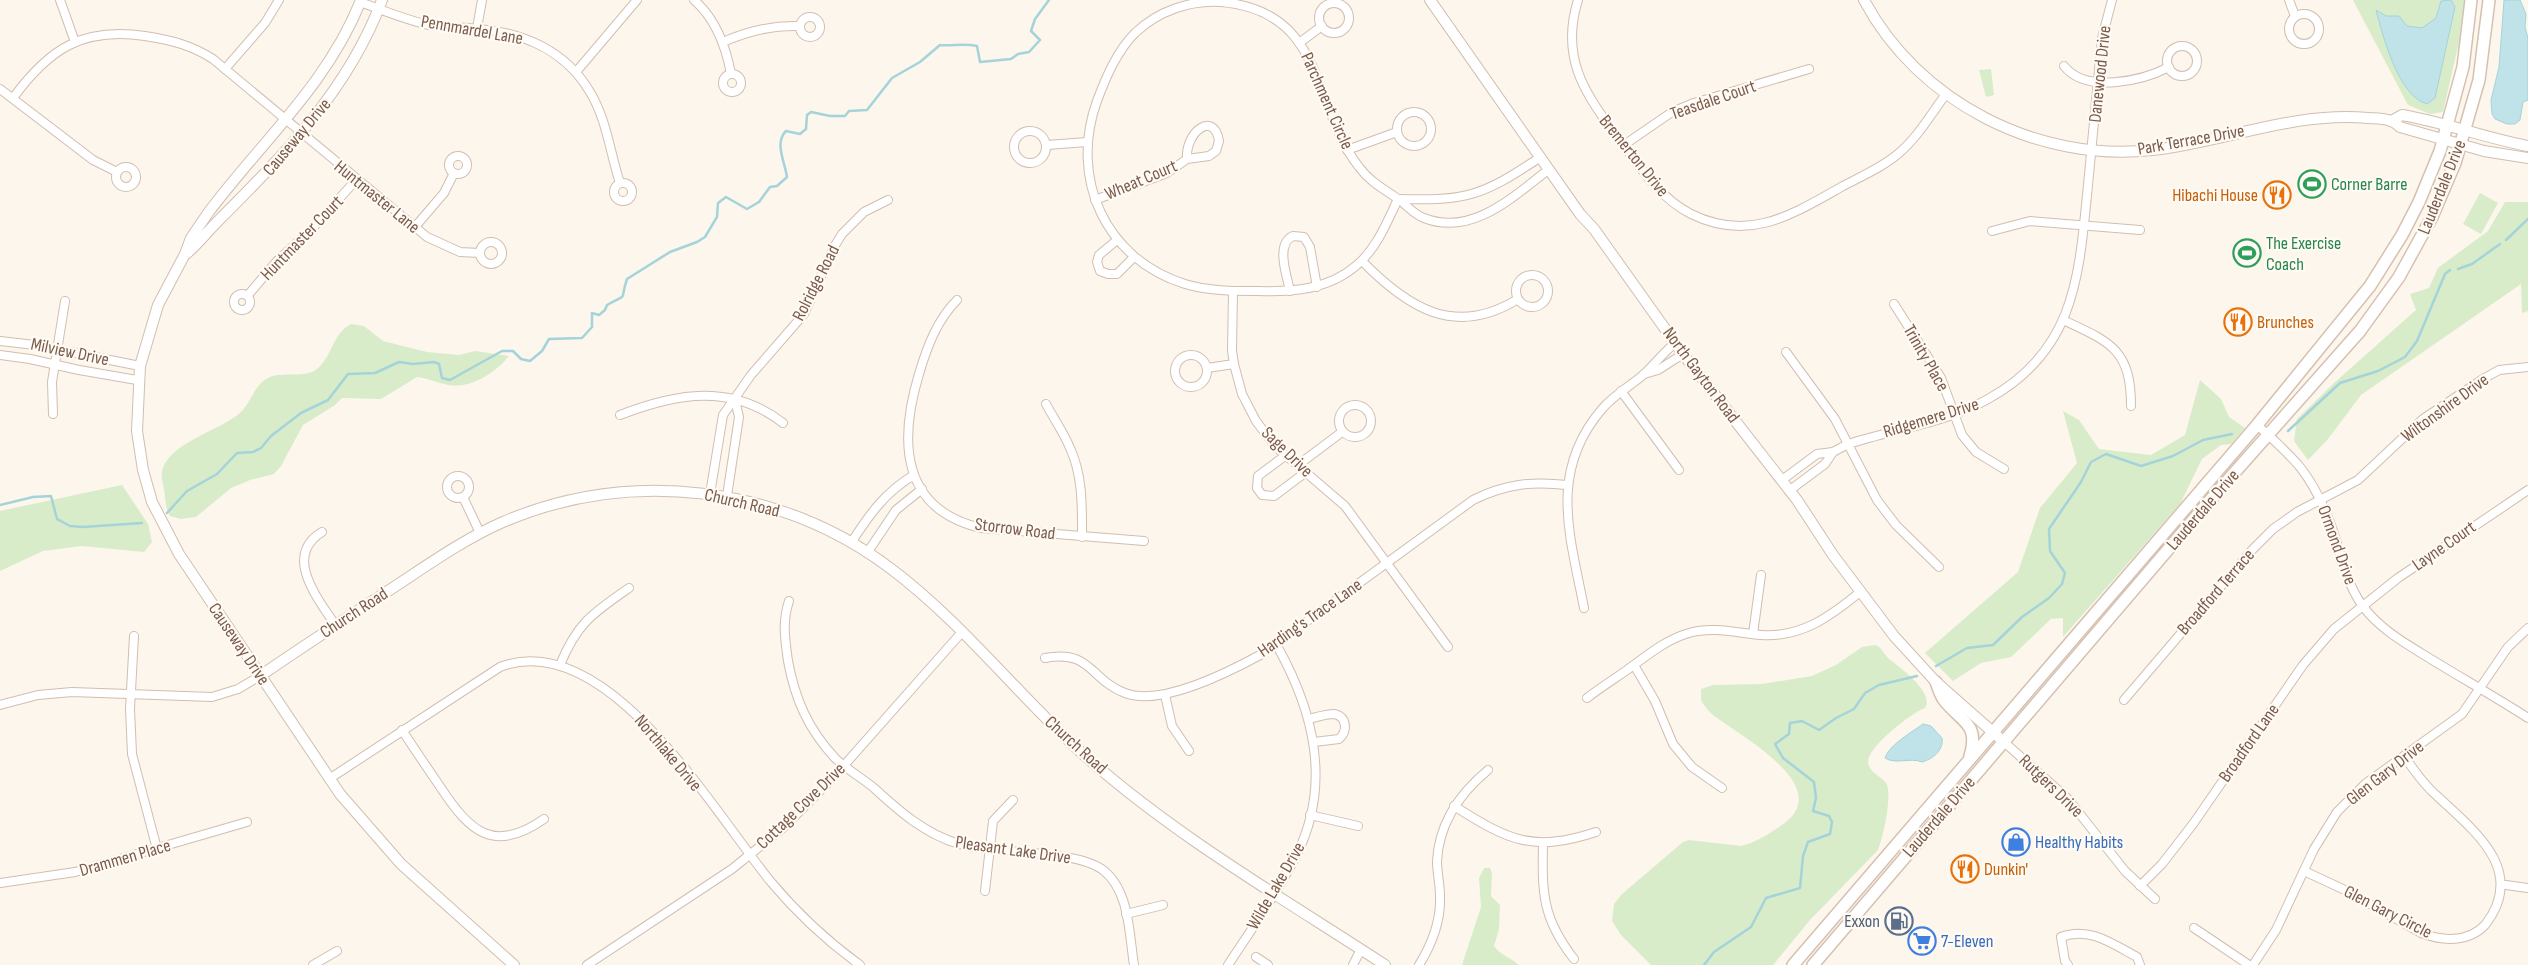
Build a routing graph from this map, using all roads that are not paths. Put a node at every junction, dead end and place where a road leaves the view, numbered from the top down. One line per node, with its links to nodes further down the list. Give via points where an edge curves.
1 (60, 0): 20 (street)
2 (279, 0): 26 (street, via 265,23)
3 (482, 0): 19 (street)
4 (637, 0): 27 (street)
5 (694, 0): 21 (street)
6 (1430, 0): 47 (street, North Gayton Road)
7 (1578, 0): 43 (street, Bremerton Drive, via 1572,36 1575,65 1595,107)
8 (1864, 0): 31 (street, Park Terrace Drive, via 1908,60)
9 (2112, 0): 29 (street, Danewood Drive, via 2102,38)
10 (2288, 0): 16 (street)
11 (2471, 0): 35 (main road, Lauderdale Drive, via 2463,67)
12 (2489, 0): 36 (main road, Lauderdale Drive, via 2479,80)
13 (360, 1): 15 (street, Pennmardel Lane); 33 (street, Causeway Drive, via 328,66)
14 (1208, 1): 22 (street, Parchment Circle, via 1231,2 1264,14 1278,22); 40 (street, Parchment Circle, via 1188,4 1162,14 1130,38 1100,94)
15 (381, 4): 19 (street, Pennmardel Lane, via 429,25); 38 (street, Causeway Drive, via 365,42 344,78)
16 (2295, 16): 16 (street, via 2289,25 2293,40 2302,44 2312,42 2320,30 2317,20 2309,14)
17 (799, 26): 21 (street, via 754,30)
18 (1322, 26): 18 (street, via 1333,33 1345,28 1349,21 1346,9 1340,4 1327,4 1320,14); 22 (street)
19 (477, 28): 27 (street, Pennmardel Lane, via 536,42 563,59)
20 (75, 42): 26 (street, Huntmaster Lane, via 121,33 172,40 201,51); 32 (street, Huntmaster Lane, via 42,63)
21 (723, 42): 28 (street)
22 (1299, 43): 45 (street, Parchment Circle, via 1313,66)
23 (2064, 66): 29 (street, via 2077,78)
24 (2169, 67): 29 (street, via 2135,81)
25 (1809, 69): 43 (street, Teasdale Court, via 1672,112)
26 (225, 70): 33 (street, Huntmaster Lane)
27 (576, 72): 54 (street, Pennmardel Lane, via 600,111)
28 (731, 74)
29 (2098, 81): 46 (street, Danewood Drive)
30 (0, 89): 32 (street)
31 (1946, 94): 43 (street, Bremerton Drive, via 1909,144 1883,165 1791,214 1757,225 1715,223 1675,204 1656,187); 46 (street, Park Terrace Drive, via 1991,122 2020,134 2057,145)
32 (12, 98): 51 (street, via 93,160)
33 (285, 120): 38 (street, Huntmaster Lane); 64 (street, Causeway Drive, via 214,205 191,238)
34 (2393, 120): 35 (street, Park Terrace Drive, via 2402,114); 39 (street, Park Terrace Drive, via 2400,127); 46 (street, Park Terrace Drive, via 2349,116 2315,118 2152,150)
35 (2448, 126): 36 (street, Park Terrace Drive); 39 (main road, Lauderdale Drive)
36 (2465, 131): 41 (main road, Lauderdale Drive); 44 (street, Park Terrace Drive)
37 (1397, 132): 37 (street, via 1404,143 1417,146 1428,139 1431,126 1423,115 1410,112 1399,120); 45 (street)
38 (301, 133): 53 (street, Huntmaster Lane); 64 (street, Causeway Drive, via 261,180)
39 (2444, 139): 41 (street, Park Terrace Drive); 97 (main road, Lauderdale Drive, via 2419,202 2383,267)
40 (1087, 142): 42 (street); 57 (street, Parchment Circle, via 1088,169)
41 (2461, 144): 48 (street, Park Terrace Drive); 99 (main road, Lauderdale Drive, via 2432,217 2399,277 2360,330)
42 (1047, 145): 42 (street, via 1040,134 1028,131 1017,137 1014,150 1020,160 1033,164 1044,157)
43 (1624, 145)
44 (2528, 146)
45 (1348, 150): 55 (street, Parchment Circle, via 1369,179)
46 (2092, 150): 58 (street, Ridgemere Drive)
47 (1539, 158): 50 (street, North Gayton Road); 55 (street, via 1504,182 1474,195 1438,200)
48 (2528, 158)
49 (1187, 160): 49 (street, Wheat Court, via 1202,159 1216,151 1219,141 1215,131 1203,127 1195,132 1188,145); 57 (street, Wheat Court, via 1167,173)
50 (1548, 170): 55 (street, Parchment Circle, via 1495,209 1467,220 1439,222 1424,218); 77 (street, North Gayton Road)
51 (117, 172)
52 (454, 173): 59 (street, via 444,192)
53 (356, 180): 59 (street, Huntmaster Lane); 70 (street, Huntmaster Court)
54 (620, 183)
55 (1398, 199): 66 (street, Parchment Circle, via 1380,236)
56 (888, 200): 90 (street, Rolridge Road, via 864,212 842,234 804,314 751,375)
57 (1095, 200): 62 (street, Parchment Circle)
58 (2084, 225): 60 (street); 61 (street, via 2030,221); 75 (street, Ridgemere Drive, via 2078,279)
59 (414, 228): 63 (street, Huntmaster Lane, via 446,248)
60 (2140, 230)
61 (1992, 231)
62 (1117, 240): 65 (street, Parchment Circle); 65 (street, via 1099,255 1096,262 1100,270 1117,274)
63 (480, 253)
64 (185, 254): 84 (street, Causeway Drive, via 158,305)
65 (1134, 257): 68 (street, Parchment Circle, via 1162,275 1184,284)
66 (1362, 261): 67 (street, Parchment Circle, via 1342,276); 71 (street, via 1394,292 1432,312 1474,315 1496,311)
67 (1317, 286): 69 (street, Parchment Circle); 69 (street, via 1309,243 1300,235 1293,236 1283,247)
68 (1233, 291): 69 (street, Parchment Circle); 82 (street, Sage Drive)
69 (1290, 291)
70 (248, 295)
71 (1518, 299): 71 (street, via 1530,306 1539,305 1548,295 1546,282 1539,276 1526,276 1517,286)
72 (957, 300): 107 (street, Storrow Road, via 939,322 915,388 906,436)
73 (65, 301): 78 (street)
74 (1894, 304): 94 (street, Trinity Place, via 1940,378)
75 (2063, 320): 92 (street, via 2098,337 2114,349 2130,378); 94 (street, Ridgemere Drive, via 2048,346 2020,377 1990,398)
76 (0, 340): 78 (street, Milview Drive)
77 (1675, 343): 80 (street, North Gayton Road); 87 (street)
78 (57, 350): 83 (street); 84 (street, Milview Drive)
79 (1786, 352): 100 (street, via 1835,419)
80 (1683, 354): 87 (street, via 1658,370); 108 (street, North Gayton Road)
81 (0, 355): 83 (street, Milview Drive)
82 (1234, 364): 86 (street); 102 (street, Sage Drive, via 1242,394 1256,421)
83 (55, 365): 88 (street, Milview Drive); 93 (street)
84 (140, 366): 88 (street, Causeway Drive)
85 (2528, 366): 116 (street, Wiltonshire Drive, via 2499,370 2483,379 2424,419 2358,480)
86 (1207, 368): 86 (street, via 1200,358 1188,355 1177,362 1174,374 1181,384 1194,387 1204,380)
87 (1644, 374): 89 (street)
88 (137, 380): 141 (street, Causeway Drive, via 139,450 152,502 179,554)
89 (1621, 391): 105 (street); 109 (street, via 1584,432)
90 (735, 400): 95 (street, via 713,395 682,396); 96 (street, via 759,406); 113 (street, Rolridge Road, via 723,415); 114 (street, via 739,417)
91 (1046, 404): 119 (street, via 1071,449 1077,468)
92 (2131, 406)
93 (53, 414)
94 (1954, 414): 100 (street, Ridgemere Drive); 104 (street, Trinity Place, via 1968,443)
95 (620, 415)
96 (783, 423)
97 (2257, 425): 99 (street, Ormond Drive); 152 (main road, Lauderdale Drive)
98 (1342, 432): 98 (street, via 1354,438 1366,434 1372,423 1368,411 1357,405 1344,409 1338,420); 103 (street)
99 (2269, 435): 116 (street, Ormond Drive, via 2305,471); 154 (main road, Lauderdale Drive)
100 (1848, 444): 101 (street, Ridgemere Drive); 124 (street, via 1882,507)
101 (1833, 452): 108 (street, Ridgemere Drive, via 1817,454); 111 (street, Ridgemere Drive, via 1825,464)
102 (1286, 455): 103 (street, Sage Drive); 106 (street, via 1258,476 1257,488 1262,495 1274,496)
103 (1298, 465): 106 (street, Sage Drive)
104 (2004, 469)
105 (1679, 470)
106 (1306, 472): 123 (street, Sage Drive, via 1345,506)
107 (914, 475): 110 (street, Storrow Road); 121 (street, via 878,503)
108 (1782, 480): 111 (street, North Gayton Road)
109 (1567, 485): 123 (street, Harding's Trace Lane, via 1522,483 1492,491 1473,500); 130 (street, via 1568,523)
110 (922, 489): 119 (street, Storrow Road, via 946,513 973,526); 122 (street, via 896,510)
111 (1790, 490): 127 (street, North Gayton Road)
112 (2528, 490): 129 (street, Layne Court)
113 (710, 494): 114 (street, Church Road); 118 (street, Church Road, via 642,490 585,497 523,514)
114 (727, 496): 121 (street, Church Road, via 804,519)
115 (463, 497): 118 (street)
116 (2321, 500): 129 (street, Ormond Drive, via 2346,576); 147 (street, Broadford Terrace, via 2273,529 2252,550)
117 (322, 532): 131 (street, via 308,548 304,570 310,586)
118 (480, 533): 131 (street, Church Road)
119 (1082, 536): 120 (street, Storrow Road)
120 (1144, 541)
121 (852, 543): 122 (street, Church Road)
122 (867, 553): 133 (street, Church Road, via 899,576)
123 (1387, 563): 136 (street, Harding's Trace Lane); 137 (street, Sage Drive)
124 (1939, 567)
125 (1761, 574): 134 (street)
126 (629, 588): 140 (street, via 585,621)
127 (1860, 592): 134 (street, via 1826,618 1802,629 1772,635); 142 (street, North Gayton Road)
128 (789, 601): 158 (street, Pleasant Lake Drive, via 783,626 797,700 816,735)
129 (2362, 605): 143 (street, Ormond Drive, via 2391,634); 176 (street, Broadford Lane, via 2312,653 2193,824)
130 (1584, 608)
131 (336, 626): 141 (street, Church Road)
132 (2528, 628): 143 (street, Glen Gary Drive, via 2508,647)
133 (962, 632): 158 (street, Cottage Cove Drive); 179 (street, Church Road, via 1057,730 1109,776 1171,824)
134 (1754, 634): 139 (street, via 1714,630 1689,633 1662,644)
135 (134, 636): 144 (street)
136 (1276, 644): 145 (street, Harding's Trace Lane, via 1239,666); 150 (street, Wilde Lake Drive, via 1295,680)
137 (1448, 647)
138 (1045, 658): 145 (street, Harding's Trace Lane, via 1066,655 1078,658 1116,689 1133,696)
139 (1634, 664): 146 (street); 161 (street, via 1655,701 1673,744 1692,767)
140 (560, 665): 151 (street, Northlake Drive, via 521,660 500,667); 172 (street, Northlake Drive, via 598,685 640,718 672,753)
141 (260, 676): 144 (street, Church Road, via 238,689 212,697); 160 (street, Causeway Drive)
142 (1936, 682): 152 (street, North Gayton Road); 157 (main road, via 1943,700 1960,714 1973,735)
143 (2480, 689): 149 (street, Ormond Drive); 156 (street, Glen Gary Drive, via 2454,721)
144 (130, 695): 148 (street, Church Road, via 48,694); 170 (street, via 132,754)
145 (1165, 695): 155 (street, via 1172,726)
146 (1587, 698)
147 (2124, 700)
148 (0, 705)
149 (2528, 718)
150 (1309, 719): 153 (street, Wilde Lake Drive); 153 (street, via 1334,714 1345,724 1339,739)
151 (402, 730): 160 (street, Northlake Drive); 165 (street, via 459,815 475,829 486,834 509,836)
152 (1992, 732): 154 (street, North Gayton Road); 157 (main road, Lauderdale Drive)
153 (1314, 742): 164 (street, Wilde Lake Drive, via 1315,777)
154 (2004, 742): 176 (street, Rutgers Drive, via 2068,799); 199 (main road, Lauderdale Drive)
155 (1189, 751)
156 (2404, 756): 173 (street, Glen Gary Drive, via 2365,784 2338,812); 175 (street, Glen Gary Circle, via 2431,790 2492,844 2502,861)
157 (1969, 760): 198 (main road, Lauderdale Drive)
158 (844, 765): 171 (street, Pleasant Lake Drive, via 916,824 957,844); 172 (street, Cottage Cove Drive, via 801,811)
159 (1488, 770): 163 (street)
160 (329, 778): 189 (street, Causeway Drive, via 401,864)
161 (1722, 788)
162 (1013, 800): 171 (street, via 993,821)
163 (1454, 806): 169 (street, via 1502,834); 197 (street, via 1439,846 1440,908 1436,930)
164 (1310, 815): 167 (street); 179 (street, Wilde Lake Drive, via 1296,858)
165 (544, 819)
166 (247, 822): 170 (street, Drammen Place)
167 (1358, 826)
168 (1596, 832): 169 (street)
169 (1543, 843): 187 (street, via 1543,888 1547,910 1557,935)
170 (157, 848): 174 (street, Drammen Place, via 74,872)
171 (989, 850): 178 (street); 182 (street, Pleasant Lake Drive, via 1079,859 1090,863 1115,883)
172 (750, 855): 190 (street, Cottage Cove Drive); 191 (street, Northlake Drive, via 809,923)
173 (2304, 871): 175 (street, Glen Gary Circle, via 2421,933 2444,939 2461,938 2483,928 2499,907); 203 (street, Glen Gary Drive, via 2276,930)
174 (0, 883)
175 (2506, 885): 177 (street)
176 (2140, 886): 180 (street, Rutgers Drive)
177 (2528, 888)
178 (985, 891)
179 (1275, 892): 184 (street, Church Road); 193 (street, Wilde Lake Drive)
180 (2155, 899)
181 (1162, 905): 182 (street)
182 (1126, 914): 192 (street, Pleasant Lake Drive)
183 (2194, 928): 202 (street)
184 (1361, 950): 195 (street); 196 (street, Church Road)
185 (338, 951): 188 (street)
186 (1256, 957): 194 (street)
187 (1574, 959)
188 (313, 965)
189 (514, 965)
190 (587, 965)
191 (860, 965)
192 (1134, 965)
193 (1228, 965)
194 (1268, 965)
195 (1354, 965)
196 (1385, 965)
197 (1419, 965)
198 (1793, 965)
199 (1812, 965)
200 (2068, 965): 201 (street, via 2062,953 2061,937 2086,933 2137,957)
201 (2140, 965)
202 (2249, 965)
203 (2253, 965)

